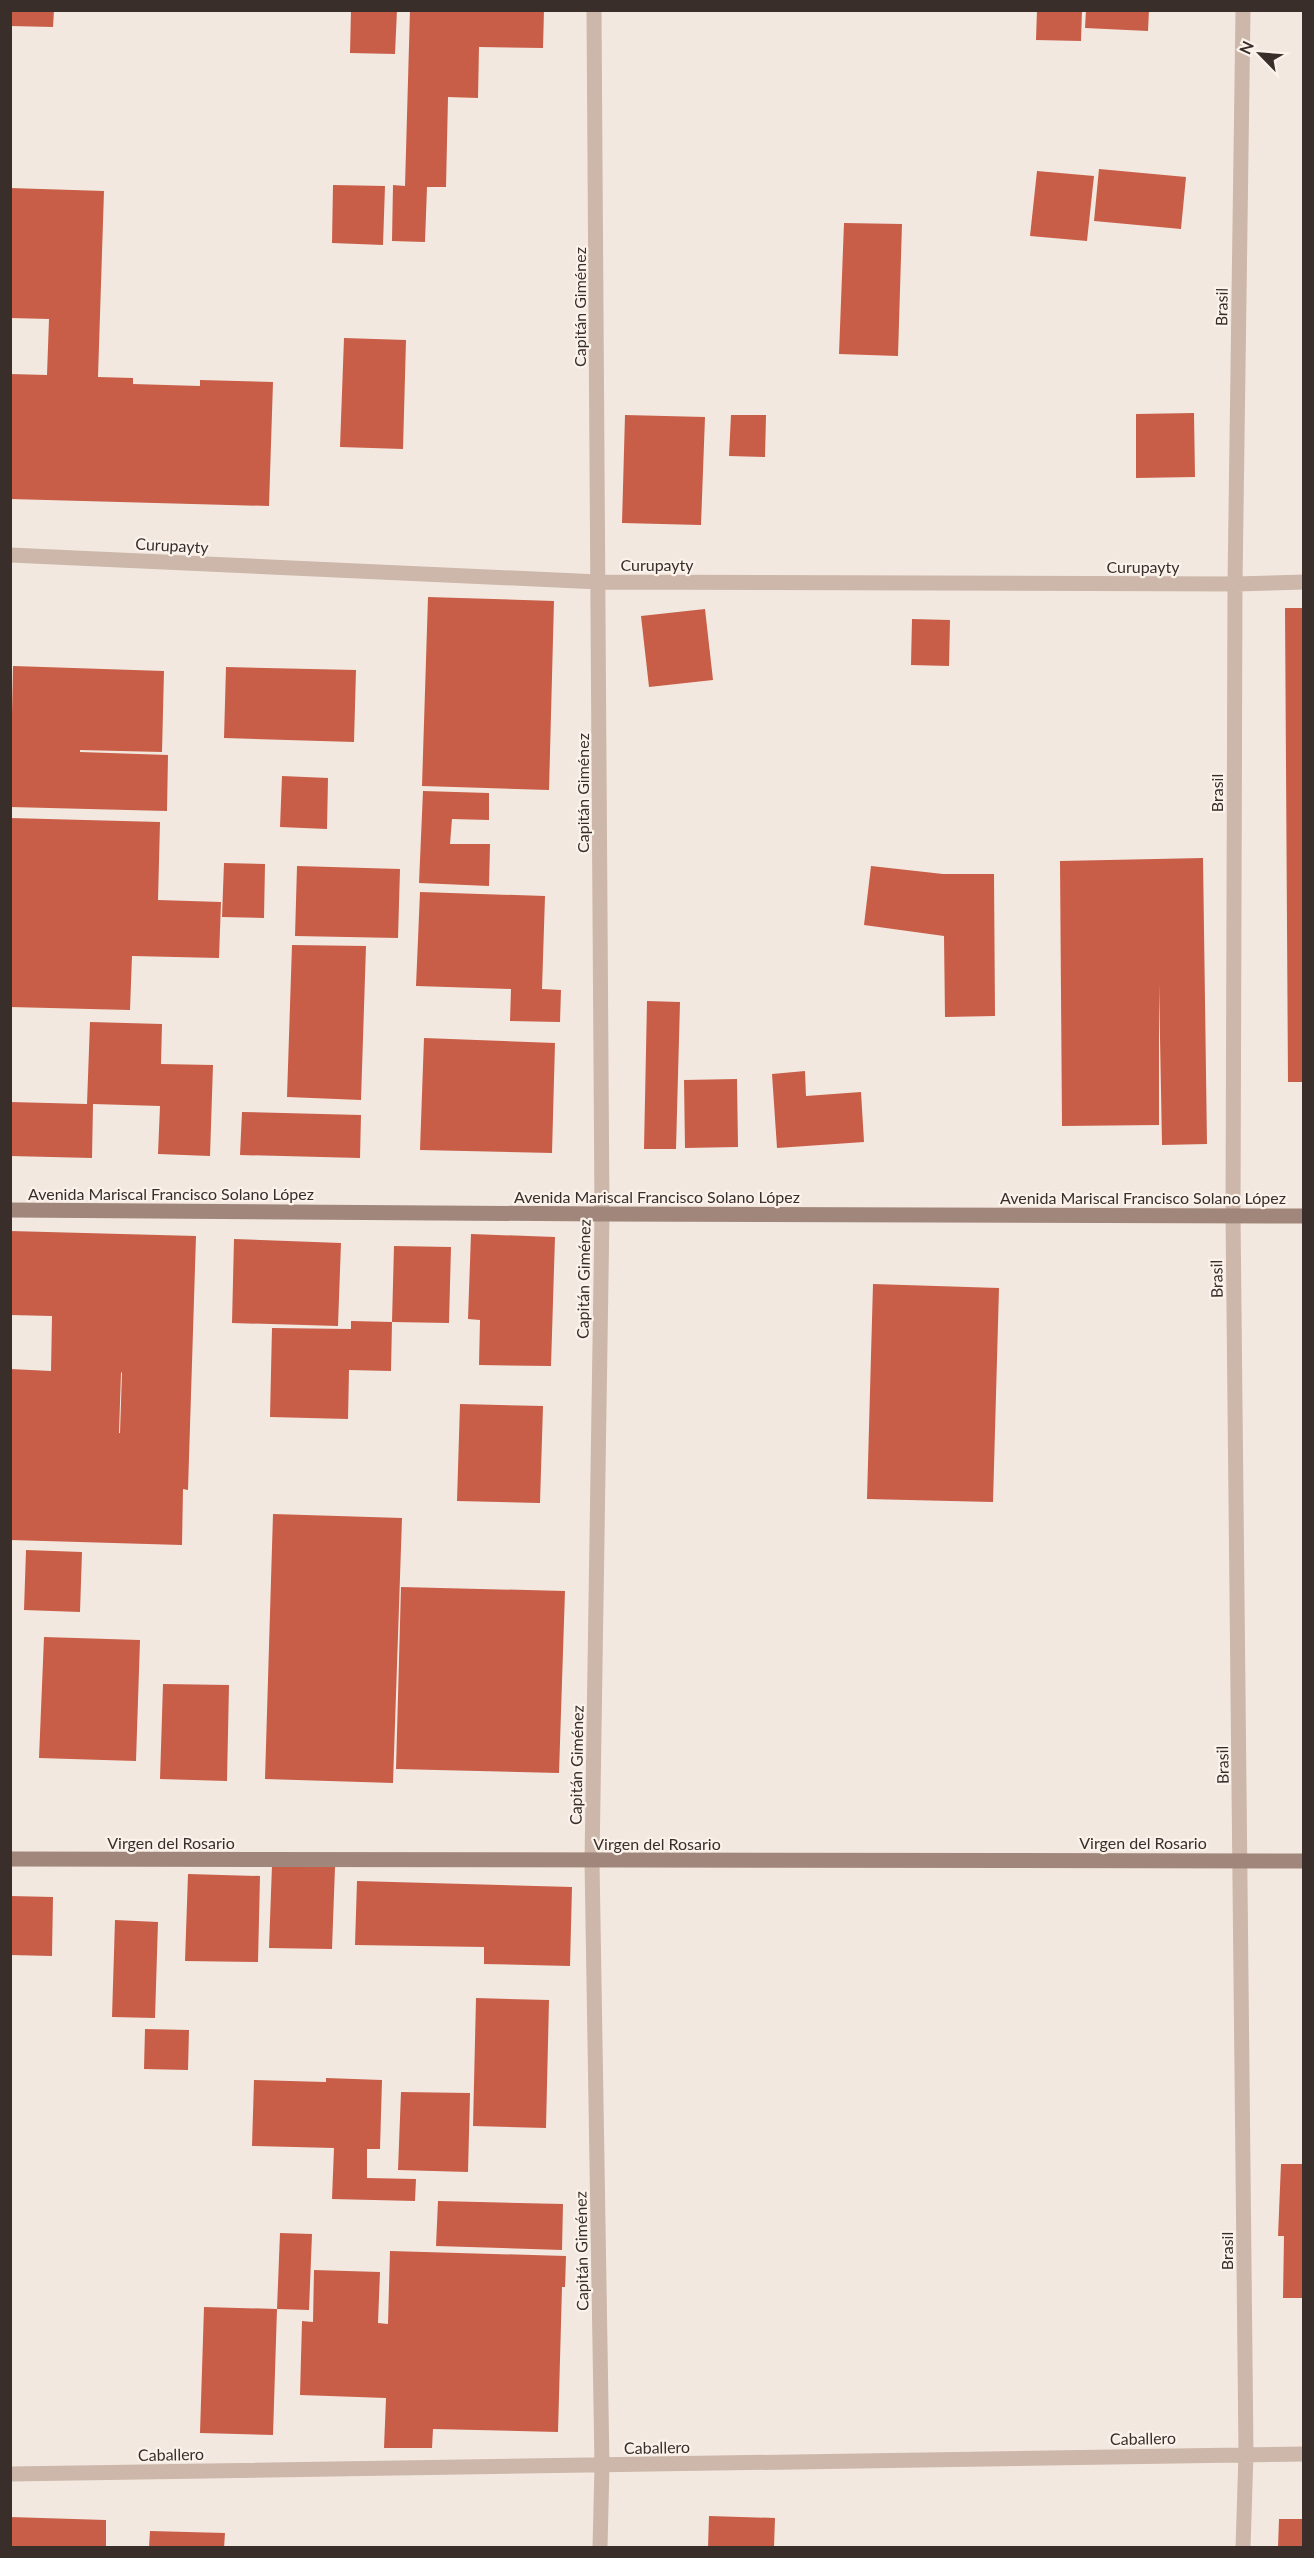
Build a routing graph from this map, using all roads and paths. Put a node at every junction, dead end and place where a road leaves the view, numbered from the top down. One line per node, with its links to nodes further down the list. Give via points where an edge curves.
1 (594, 10): 4 (street, Capitán Giménez)
2 (1243, 10): 6 (street, Brasil)
3 (10, 555): 4 (street, Curupayty)
4 (599, 582): 6 (street, Curupayty); 8 (street, Capitán Giménez)
5 (1304, 582): 6 (street, Curupayty)
6 (1235, 584): 9 (street, Brasil)
7 (10, 1210): 8 (main road, Avenida Mariscal Francisco Solano López)
8 (602, 1215): 9 (main road, Avenida Mariscal Francisco Solano López); 13 (street, Capitán Giménez)
9 (1233, 1215): 10 (main road, Avenida Mariscal Francisco Solano López); 12 (street, Brasil)
10 (1304, 1216)
11 (10, 1859): 13 (main road, Virgen del Rosario)
12 (1241, 1860): 13 (main road, Virgen del Rosario); 14 (main road, Virgen del Rosario); 15 (street, Brasil)
13 (592, 1861): 17 (street, Capitán Giménez)
14 (1304, 1861)
15 (1246, 2454): 16 (street, Caballero); 17 (street, Caballero); 20 (street, Brasil)
16 (1304, 2454)
17 (602, 2466): 18 (street, Caballero); 19 (street, Capitán Giménez)
18 (10, 2474)
19 (600, 2547)
20 (1243, 2547)

